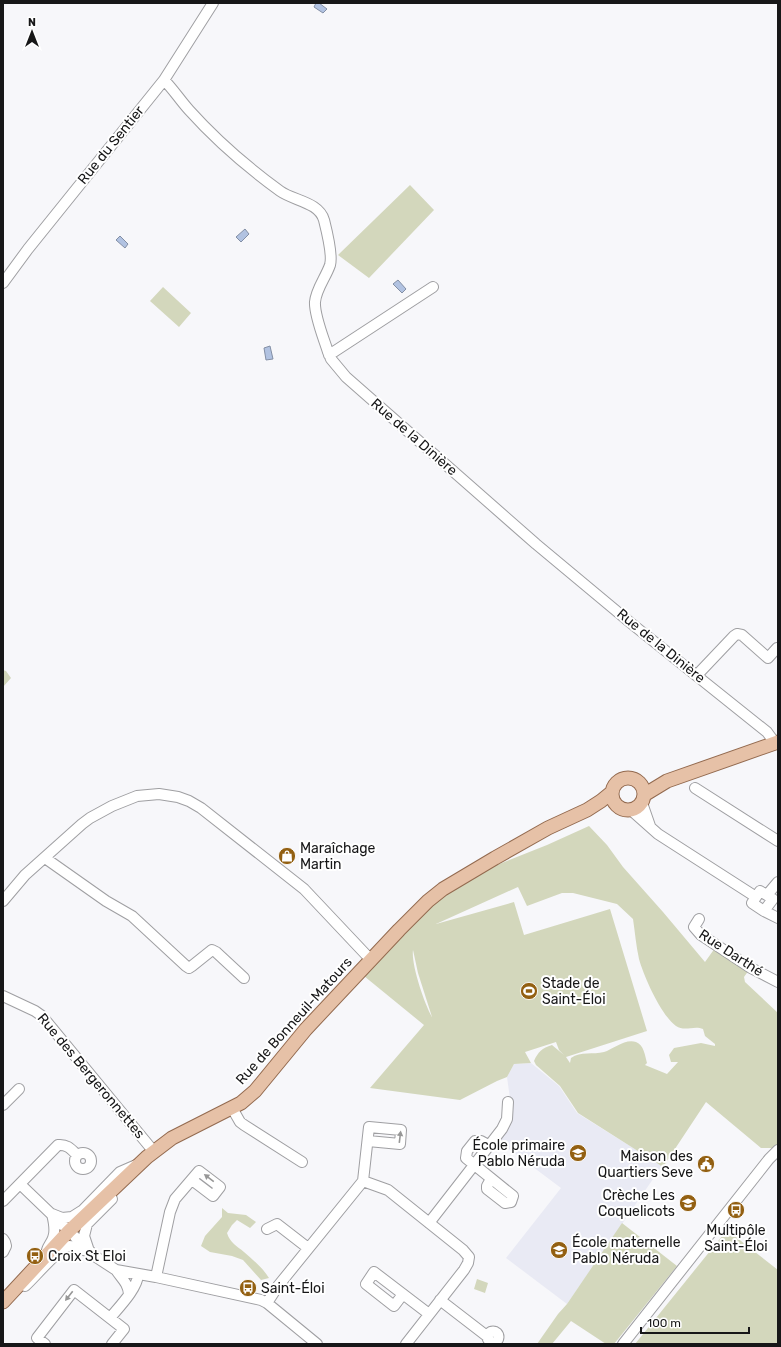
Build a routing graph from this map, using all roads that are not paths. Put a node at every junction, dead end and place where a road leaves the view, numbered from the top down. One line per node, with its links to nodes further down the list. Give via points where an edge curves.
1 (213, 3): 2 (street, Rue du Sentier)
2 (164, 80): 3 (street, Rue du Sentier); 5 (street, Rue de la Dinière, via 188,109 237,157 281,192 314,207 322,214 330,261 316,296 315,306)
3 (3, 282)
4 (433, 287): 5 (street)
5 (329, 355): 7 (street, Rue de la Dinière, via 346,377 536,544)
6 (777, 648): 7 (street, via 768,658 742,635 737,634)
7 (697, 675): 8 (street, Rue de la Dinière, via 767,732)
8 (776, 743): 9 (main road)
9 (667, 781): 10 (main road); 13 (main road)
10 (639, 782): 12 (main road, via 632,778 622,778 615,783); 13 (main road, via 643,787)
11 (695, 788): 16 (street)
12 (612, 792): 14 (main road); 15 (main road, Rue de Bonneuil-Matours)
13 (639, 803): 14 (main road, via 622,809); 19 (street, via 651,828 658,834)
14 (616, 805): 15 (main road, Rue de Bonneuil-Matours)
15 (587, 810): 25 (main road, Rue de Bonneuil-Matours, via 548,828 443,889)
16 (778, 841)
17 (45, 858): 21 (street); 25 (street, via 90,818 112,806 146,794 178,797 201,808 304,889); 26 (street, via 132,916 189,968 212,950)
18 (778, 882): 20 (street)
19 (756, 897): 20 (street, via 760,891); 22 (street, via 752,903)
20 (773, 898): 22 (street)
21 (3, 901)
22 (764, 911): 23 (street)
23 (778, 918)
24 (699, 919): 27 (street, Rue Darthé, via 694,927 701,935 751,968)
25 (371, 960): 32 (main road, Rue de Bonneuil-Matours, via 306,1028 262,1084)
26 (244, 978)
27 (778, 982)
28 (3, 996): 35 (street, Rue des Bergeronnettes, via 42,1016)
29 (19, 1089): 31 (street)
30 (508, 1102): 34 (street, via 505,1124)
31 (3, 1106)
32 (232, 1108): 35 (main road, Rue de Bonneuil-Matours, via 172,1138); 38 (street, via 244,1125)
33 (368, 1141): 33 (street, one-way to 33, via 400,1144 401,1130 370,1127); 44 (street)
34 (490, 1146): 40 (street); 40 (street, via 478,1140 467,1151 466,1158)
35 (155, 1150): 39 (main road, Rue de Bonneuil-Matours)
36 (778, 1150): 71 (street)
37 (77, 1155): 45 (street, via 69,1147 58,1145)
38 (302, 1162)
39 (138, 1164): 42 (main road, Rue de Bonneuil-Matours); 47 (street, via 120,1172 83,1210 62,1218)
40 (475, 1165): 41 (street); 48 (street)
41 (491, 1179)
42 (122, 1180): 50 (main road, Rue de Bonneuil-Matours); 54 (street, via 115,1196 87,1224 84,1236)
43 (192, 1180): 58 (street, via 175,1199 170,1212)
44 (363, 1180): 48 (street, via 388,1190); 52 (street)
45 (20, 1184): 46 (street); 47 (street)
46 (3, 1201)
47 (52, 1214): 50 (street); 55 (street, via 54,1235 47,1248)
48 (429, 1223): 61 (street, via 469,1256 464,1270)
49 (267, 1229): 52 (street, via 277,1224)
50 (69, 1231): 54 (street); 55 (main road, Rue de Bonneuil-Matours)
51 (3, 1239): 53 (street, via 6,1246)
52 (308, 1248): 63 (street)
53 (3, 1252)
54 (90, 1252): 56 (street); 62 (street, via 68,1246 60,1250 21,1290)
55 (46, 1257): 62 (main road, Rue de Bonneuil-Matours)
56 (116, 1270): 57 (street); 59 (street, via 126,1281)
57 (138, 1274): 58 (street); 59 (street)
58 (156, 1277): 63 (street)
59 (129, 1294): 65 (street)
60 (403, 1294): 64 (street)
61 (440, 1300): 64 (street); 66 (street)
62 (4, 1301)
63 (267, 1303): 69 (street)
64 (429, 1314): 70 (street)
65 (110, 1318): 67 (street, one-way to 67, via 74,1290 37,1338); 68 (street, via 124,1329)
66 (488, 1338)
67 (45, 1344)
68 (112, 1344)
69 (317, 1344)
70 (406, 1344)
71 (623, 1344)

